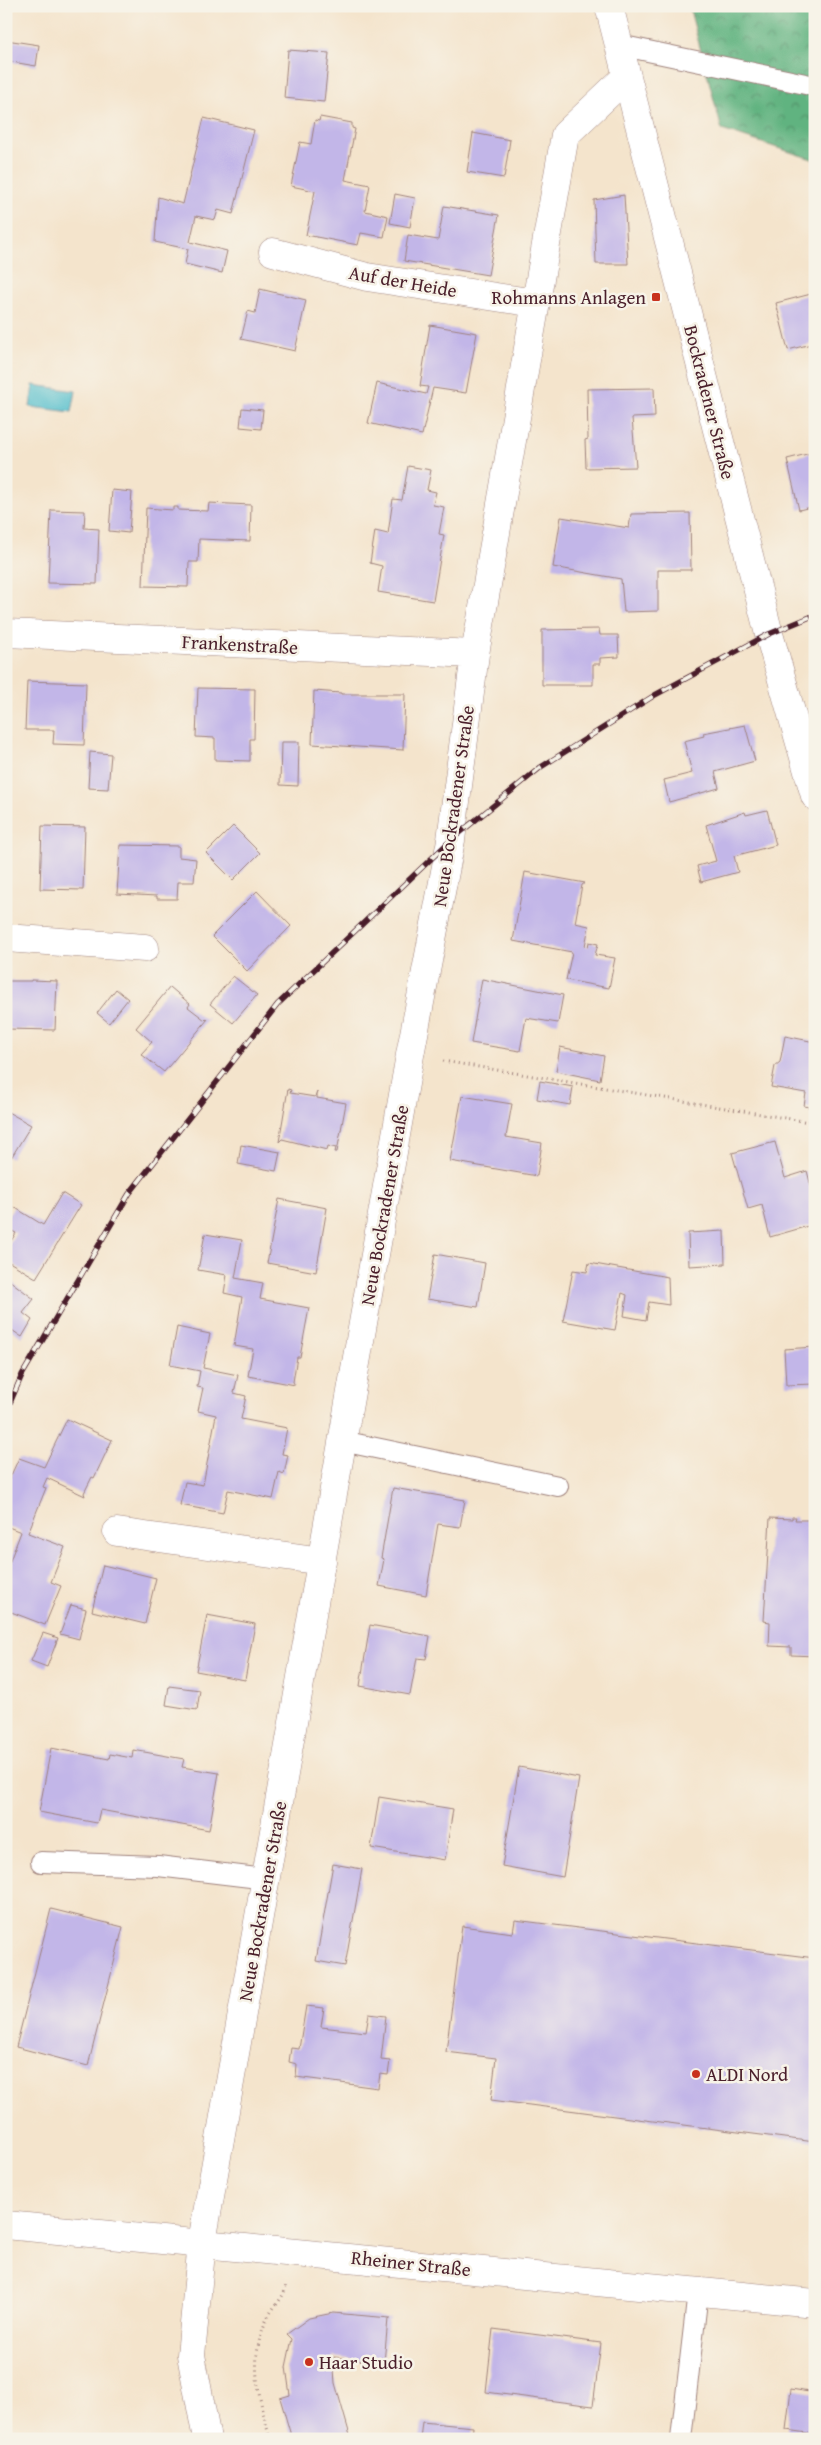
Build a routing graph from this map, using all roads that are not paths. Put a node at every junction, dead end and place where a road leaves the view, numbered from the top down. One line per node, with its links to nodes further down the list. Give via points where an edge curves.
1 (609, 6): 2 (street, Bockradener Straße)
2 (619, 45): 3 (street, Bockradener Straße); 4 (lane)
3 (626, 76): 6 (street, Neue Bockradener Straße, via 565,135); 9 (street, Bockradener Straße, via 769,634)
4 (815, 86)
5 (273, 252): 6 (street, Auf der Heide, via 367,277)
6 (535, 303): 8 (street, Neue Bockradener Straße)
7 (6, 633): 8 (street, Frankenstraße)
8 (475, 654): 12 (street, Neue Bockradener Straße, via 451,840)
9 (815, 796)
10 (6, 938): 11 (street)
11 (145, 948)
12 (342, 1441): 13 (lane); 15 (street, Neue Bockradener Straße)
13 (558, 1486)
14 (117, 1532): 15 (street)
15 (322, 1561): 17 (street, Neue Bockradener Straße)
16 (41, 1862): 17 (lane, via 158,1866)
17 (266, 1879): 19 (street, Neue Bockradener Straße)
18 (6, 2225): 19 (street, Rheiner Straße)
19 (202, 2242): 20 (street, Rheiner Straße); 22 (street, Neue Bockradener Straße, via 191,2354)
20 (698, 2292): 21 (street, Rheiner Straße); 23 (lane)
21 (815, 2304)
22 (207, 2439)
23 (681, 2439)

